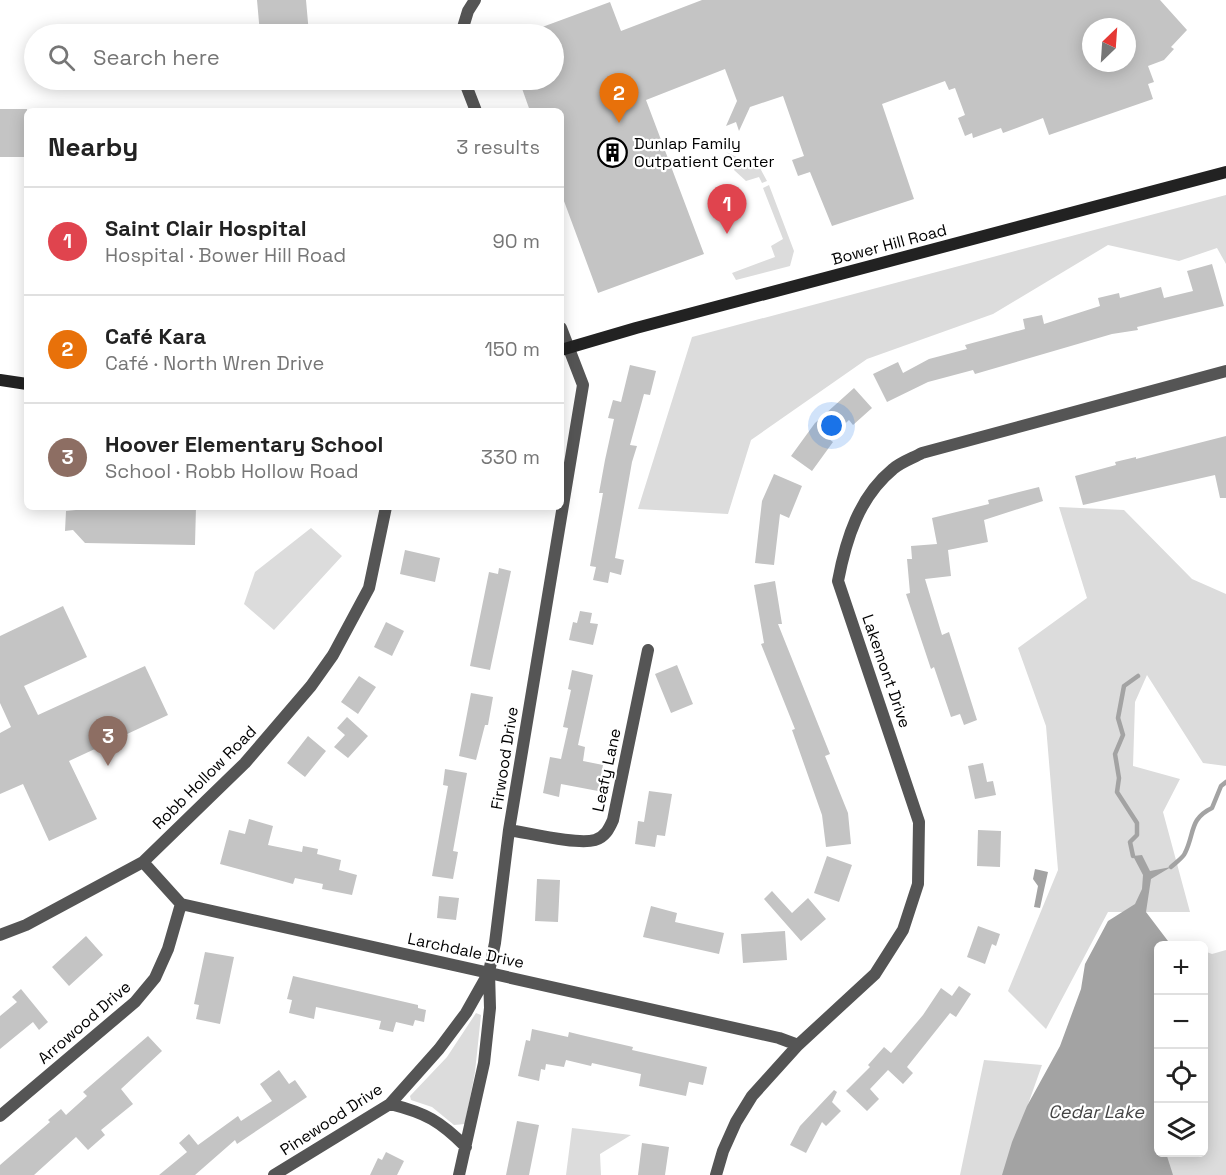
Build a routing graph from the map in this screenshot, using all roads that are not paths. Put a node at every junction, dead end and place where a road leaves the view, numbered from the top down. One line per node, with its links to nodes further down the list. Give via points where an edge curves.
1 (475, 0): 2 (street)
2 (464, 24)
3 (468, 90): 4 (street)
4 (475, 108)
5 (1226, 172): 6 (main road, Bower Hill Road)
6 (566, 349): 10 (street, Firwood Drive, via 583,385)
7 (1226, 371): 19 (street, Lakemont Drive, via 922,453 894,468 857,515 838,581 919,822 918,884 903,930 875,974)
8 (0, 380): 9 (main road)
9 (24, 384)
10 (564, 499)
11 (385, 510): 15 (street, Robb Hollow Road, via 369,588 333,656 245,763)
12 (562, 510): 14 (street, Firwood Drive)
13 (648, 650): 14 (street, Leafy Lane, via 613,820 606,834 581,841)
14 (509, 830): 18 (street, Firwood Drive)
15 (143, 862): 16 (street); 17 (street, Robb Hollow Road)
16 (181, 904): 18 (street, Larchdale Drive); 21 (street, Arrowood Drive, via 155,978 135,1002)
17 (0, 935)
18 (489, 972): 19 (street, Larchdale Drive, via 779,1038); 20 (street, Pinewood Drive, via 439,1050); 22 (street, Firwood Drive, via 484,1063)
19 (798, 1046): 25 (street, Lakemont Drive, via 747,1104 723,1151)
20 (390, 1104): 22 (street, via 420,1111 448,1129); 23 (street, Pinewood Drive)
21 (0, 1116)
22 (466, 1147): 24 (street, Firwood Drive)
23 (274, 1175)
24 (459, 1175)
25 (716, 1175)

